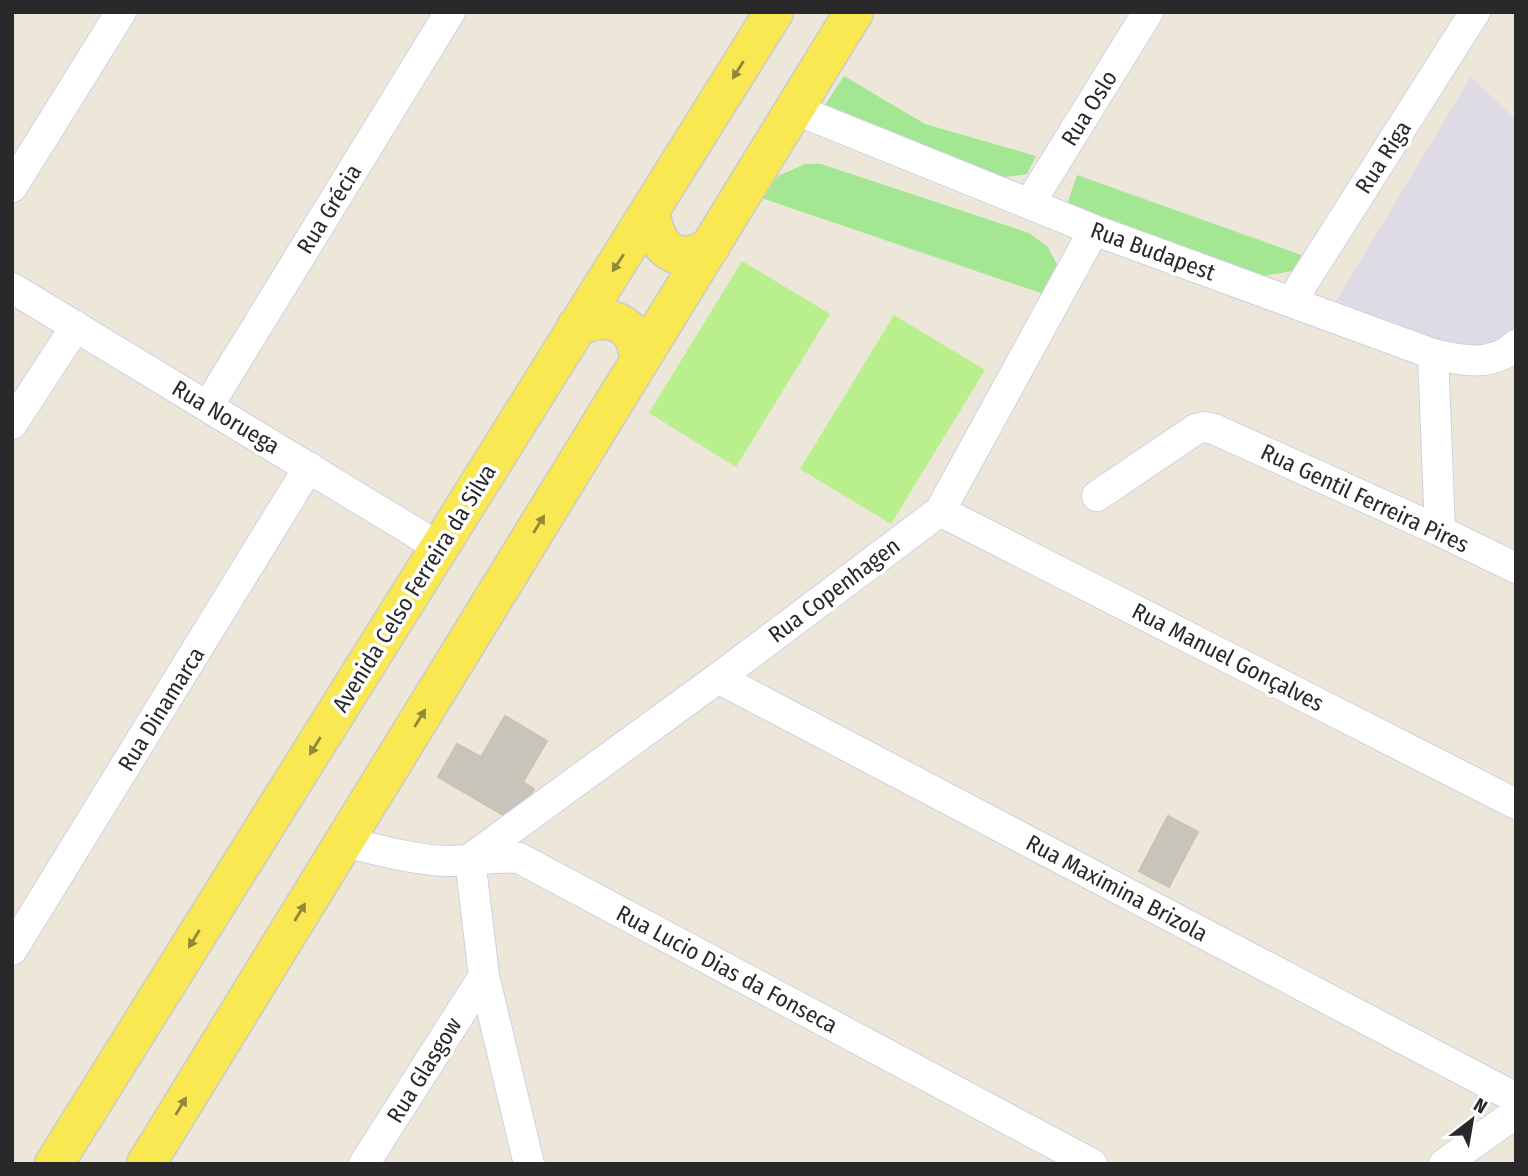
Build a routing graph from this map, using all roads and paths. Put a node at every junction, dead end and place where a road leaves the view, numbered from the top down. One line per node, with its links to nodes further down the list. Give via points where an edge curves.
1 (121, 12): 8 (street)
2 (450, 12): 20 (street, Rua Grécia)
3 (774, 12): 10 (main road, Avenida Celso Ferreira da Silva, one-way to 10)
4 (854, 12): 7 (main road)
5 (1148, 12): 9 (street, Rua Oslo)
6 (1475, 12): 14 (street, Rua Riga)
7 (794, 109): 9 (street, Rua Budapest); 12 (main road)
8 (12, 187)
9 (1030, 203): 11 (street, Rua Budapest)
10 (651, 213): 12 (main road, via 657,241 679,256 698,255); 16 (main road, Avenida Celso Ferreira da Silva, one-way to 16)
11 (1094, 230): 14 (street, Rua Budapest); 24 (street, Rua Copenhagen)
12 (711, 246): 19 (main road)
13 (12, 288): 15 (street, Rua Noruega)
14 (1291, 302): 18 (street, Rua Budapest)
15 (76, 326): 20 (street, Rua Noruega); 21 (street)
16 (576, 327): 19 (main road, via 604,319 621,323 634,336); 26 (main road, Avenida Celso Ferreira da Silva)
17 (1516, 345): 18 (street, Rua Budapest, via 1506,355 1490,359 1456,360)
18 (1433, 354): 25 (street)
19 (639, 362): 30 (main road, one-way to 19)
20 (208, 406): 22 (street, Rua Noruega)
21 (12, 425)
22 (309, 467): 26 (street, Rua Noruega); 32 (street, Rua Dinamarca)
23 (1097, 496): 25 (street, Rua Gentil Ferreira Pires, via 1204,427)
24 (940, 511): 28 (street, Rua Copenhagen); 29 (street, Rua Manuel Gonçalves)
25 (1440, 531): 27 (street, Rua Gentil Ferreira Pires)
26 (439, 547): 37 (main road, Avenida Celso Ferreira da Silva, one-way to 37)
27 (1516, 568)
28 (718, 678): 31 (street, Rua Copenhagen); 34 (street, Rua Maximina Brizola)
29 (1516, 804)
30 (343, 842): 31 (street, Rua Lucio Dias da Fonseca, via 418,859); 38 (main road, one-way to 30)
31 (470, 859): 33 (street); 41 (street, Rua Lucio Dias da Fonseca, via 519,858)
32 (12, 950)
33 (484, 976): 36 (street); 39 (street, Rua Glasgow)
34 (1516, 1098)
35 (1516, 1113): 42 (street)
36 (527, 1156): 40 (street)
37 (54, 1164)
38 (146, 1164)
39 (364, 1164)
40 (552, 1164)
41 (1092, 1164)
42 (1444, 1164)

